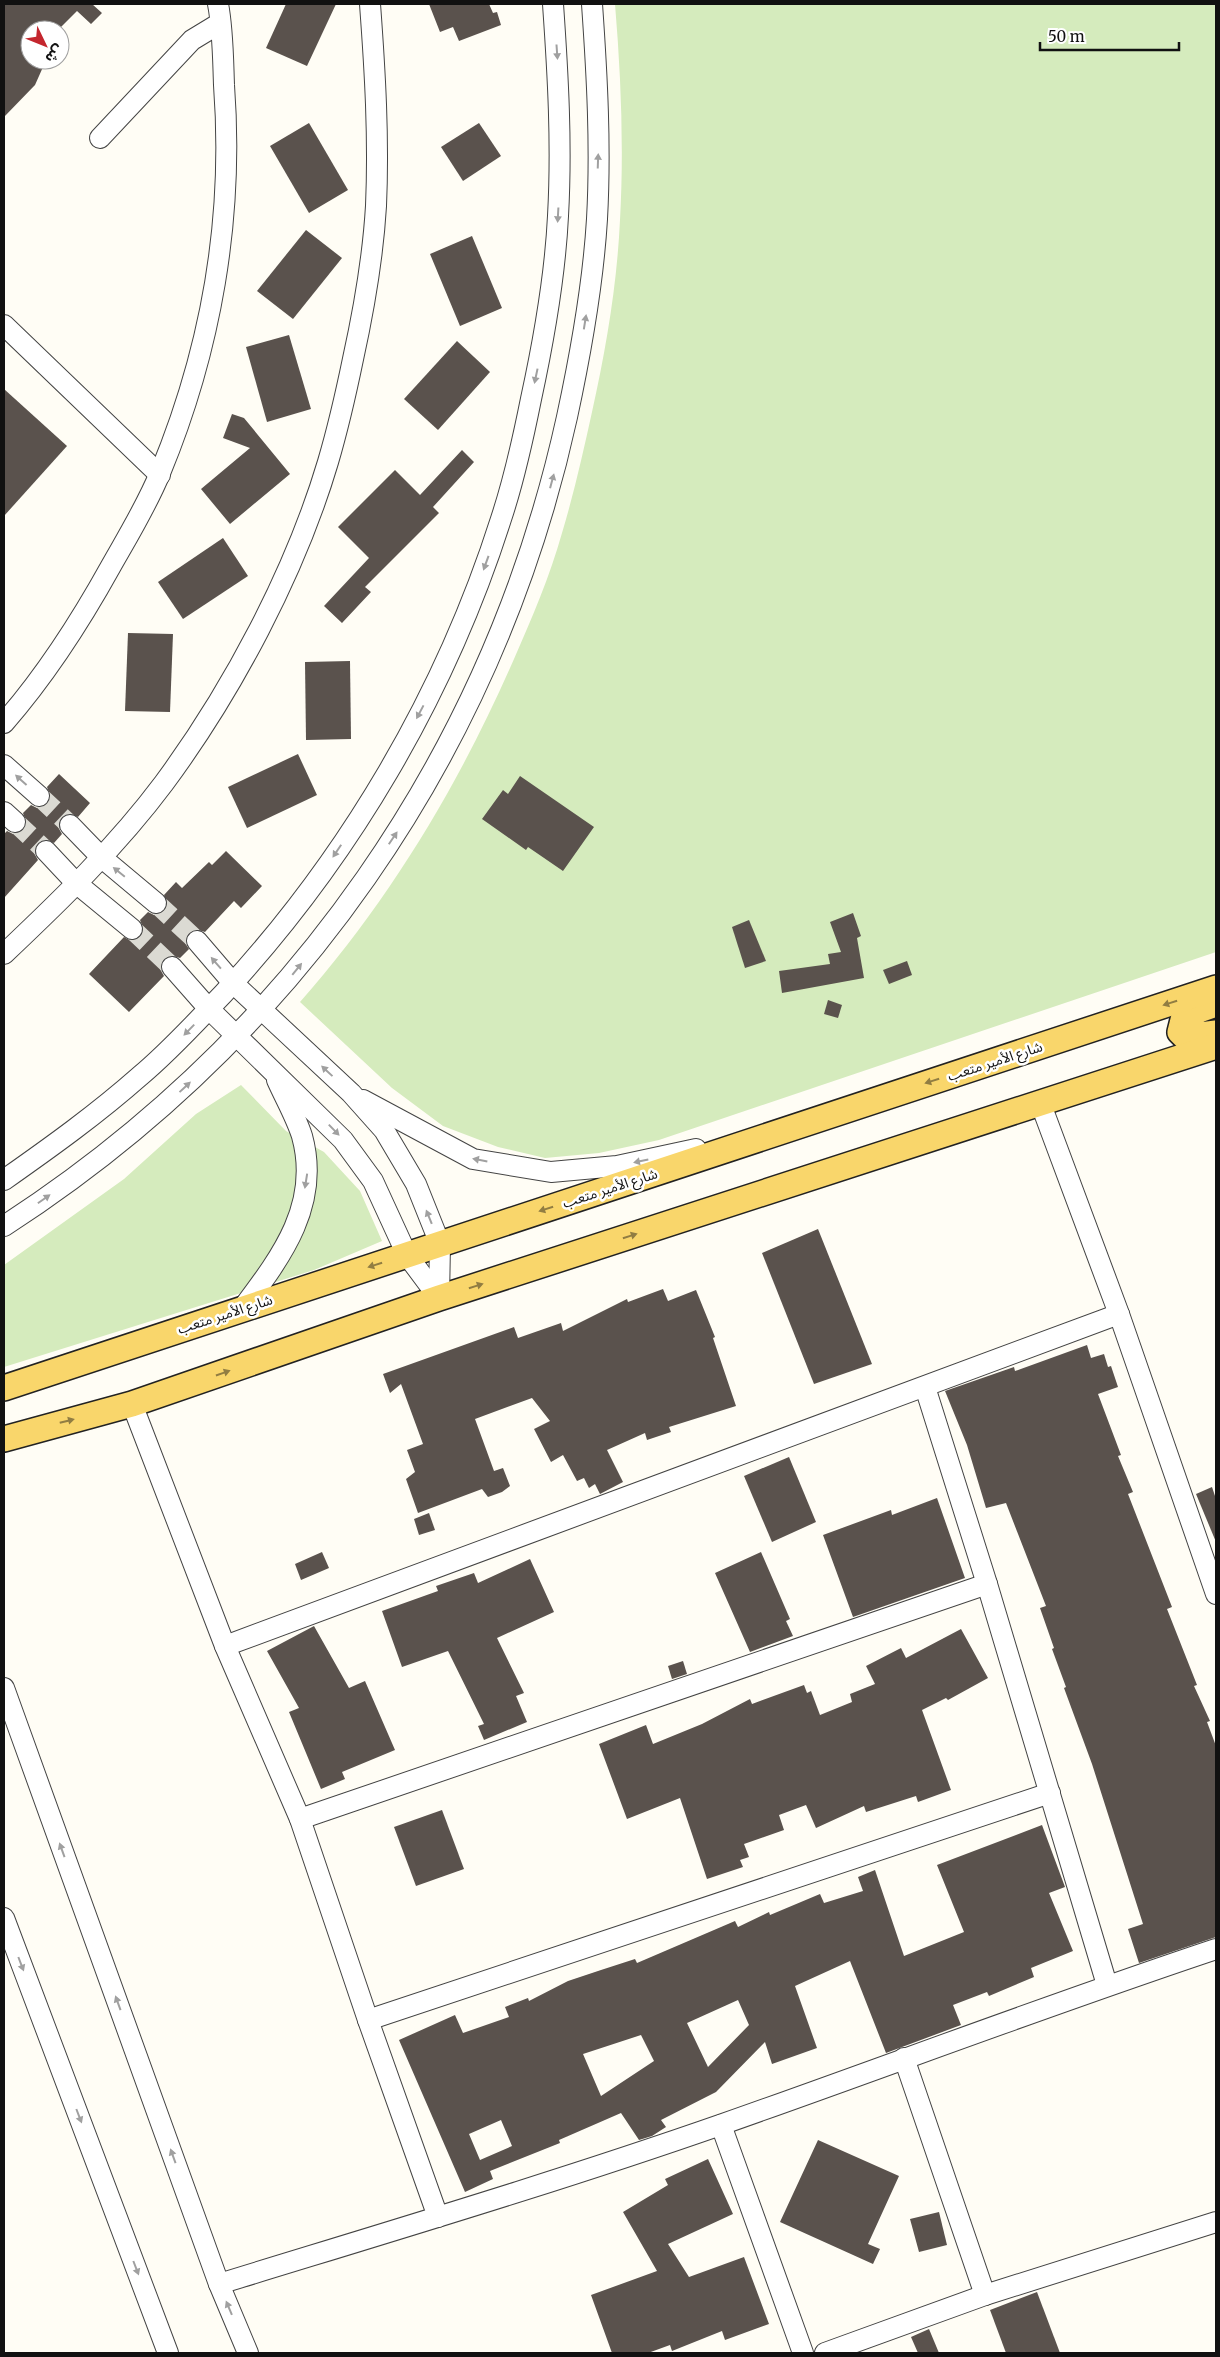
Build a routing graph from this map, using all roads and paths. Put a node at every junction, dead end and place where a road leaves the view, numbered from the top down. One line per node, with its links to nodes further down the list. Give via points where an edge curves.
1 (370, 4): 13 (street, via 377,95 376,208 361,324 328,464 305,528 273,600 224,695 163,784)
2 (553, 4): 20 (street, one-way to 20, via 559,86 558,218 540,357 502,517 474,595 437,679 380,788 309,893)
3 (592, 4): 24 (street, one-way to 3, via 341,915 414,808 472,696 510,609 539,528 579,364 591,280 599,150)
4 (219, 14): 5 (street); 7 (street, via 228,168 221,246 196,368)
5 (100, 138)
6 (4, 325): 7 (street)
7 (160, 474): 8 (street, via 86,612 36,686)
8 (4, 723)
9 (4, 764): 10 (street, one-way to 9)
10 (39, 796)
11 (70, 825): 13 (street)
12 (46, 852): 14 (street)
13 (101, 857): 14 (street); 15 (street, one-way to 13)
14 (76, 884): 16 (street); 18 (street)
15 (156, 903)
16 (132, 929)
17 (197, 941): 20 (street, one-way to 17)
18 (4, 954)
19 (172, 967): 23 (street)
20 (233, 983): 23 (street); 24 (street)
21 (1216, 988): 31 (main road, شارع الأمير متعب, one-way to 31)
22 (1216, 1004): 25 (main road, via 1183,1020 1180,1032 1185,1037)
23 (209, 1009): 26 (street); 32 (street, one-way to 32, via 142,1075 74,1130)
24 (261, 1009): 26 (street); 30 (street, one-way to 24, via 351,1093)
25 (1216, 1033)
26 (237, 1035): 28 (street); 33 (street, one-way to 26, via 125,1139 172,1100)
27 (1216, 1046): 29 (main road)
28 (272, 1069): 35 (street, one-way to 35, via 343,1140 373,1181); 37 (street, one-way to 37, via 302,1135 308,1173 302,1210 279,1259)
29 (1040, 1102): 36 (main road, one-way to 29); 38 (street)
30 (390, 1124): 31 (street, one-way to 30, via 617,1166 551,1172 473,1159); 34 (street, one-way to 30)
31 (774, 1133): 34 (main road, شارع الأمير متعب, one-way to 34)
32 (4, 1180)
33 (4, 1226)
34 (440, 1244): 35 (main road, شارع الأمير متعب); 36 (street)
35 (407, 1255): 36 (street); 37 (main road, شارع الأمير متعب, one-way to 37)
36 (438, 1298): 41 (main road, one-way to 36)
37 (242, 1309): 40 (main road, شارع الأمير متعب)
38 (1119, 1314): 39 (street); 45 (street)
39 (925, 1387): 46 (street); 48 (street)
40 (4, 1388)
41 (132, 1404): 42 (main road, one-way to 41); 48 (street)
42 (30, 1430): 43 (main road); 44 (street)
43 (4, 1439)
44 (4, 1442)
45 (1210, 1552): 47 (street)
46 (987, 1584): 50 (street); 51 (street)
47 (1216, 1594)
48 (225, 1646): 51 (street)
49 (4, 1688): 60 (street, one-way to 49)
50 (1050, 1793): 54 (street); 55 (street)
51 (300, 1819): 55 (street)
52 (4, 1918): 62 (street, one-way to 62)
53 (1216, 1949): 54 (street)
54 (1107, 1985): 56 (street)
55 (368, 2020): 58 (street)
56 (904, 2058): 57 (street); 61 (street)
57 (720, 2125): 58 (street); 64 (street)
58 (438, 2217): 60 (street)
59 (1216, 2222): 61 (street)
60 (219, 2284): 63 (street, one-way to 60)
61 (985, 2295): 65 (street)
62 (168, 2353)
63 (248, 2353)
64 (803, 2353)
65 (825, 2353)

